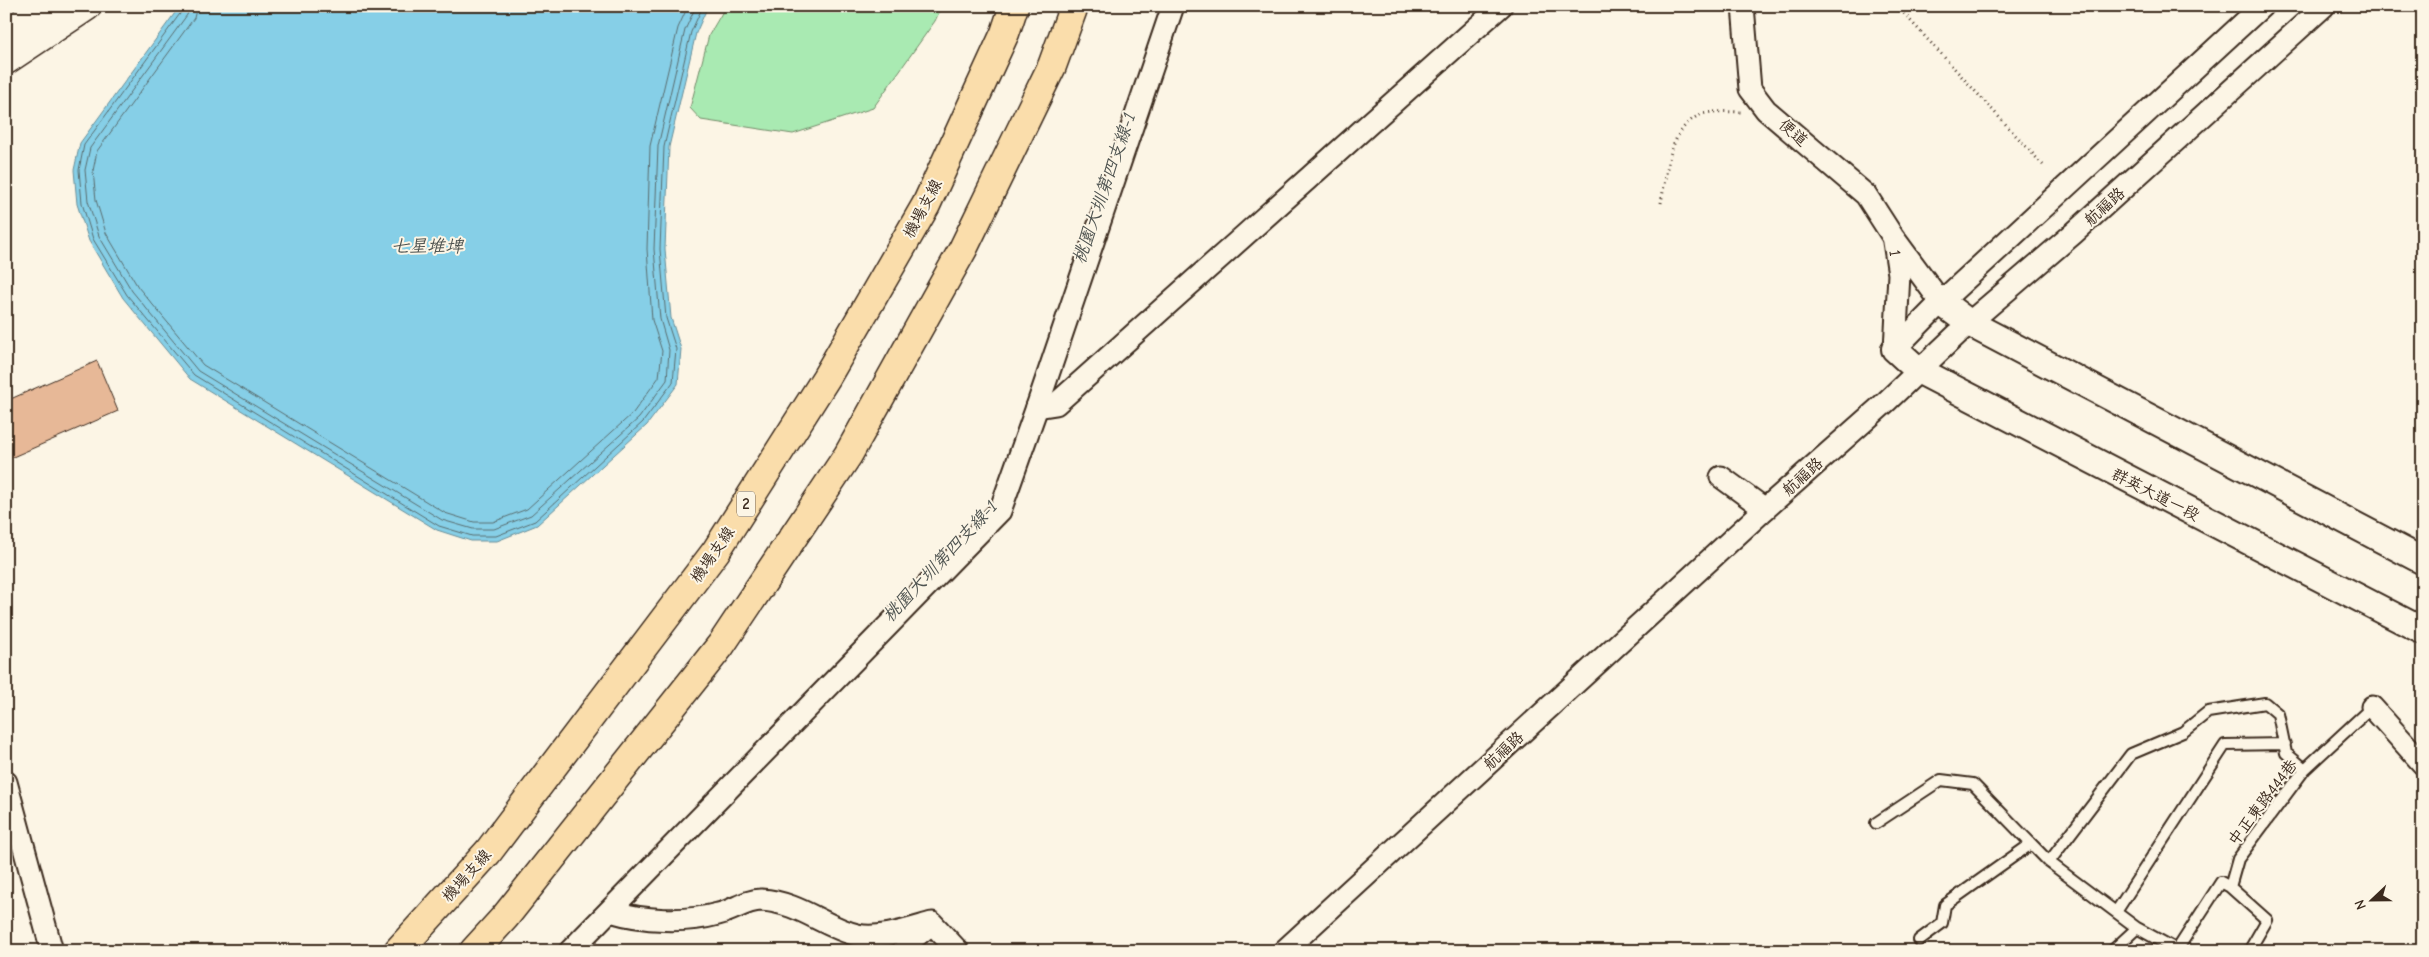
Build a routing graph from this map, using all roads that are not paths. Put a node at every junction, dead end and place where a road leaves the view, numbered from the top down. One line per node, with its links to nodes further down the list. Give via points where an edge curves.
1 (49, 6): 10 (main road)
2 (87, 6): 11 (main road)
3 (1014, 6): 38 (highway, 機場支線 / 2, via 926,205 826,378 716,551 488,852)
4 (1074, 6): 39 (highway, via 1052,66 963,249 848,455 721,645 511,910)
5 (1173, 6): 17 (street)
6 (1501, 6): 17 (street, via 1056,404)
7 (1743, 6): 12 (street, 便道, via 1750,89 1766,110 1866,195)
8 (2262, 6): 13 (street)
9 (2324, 6): 14 (street, 航福路, via 2074,233)
10 (7, 31)
11 (6, 60)
12 (1893, 237): 13 (street, 1); 15 (street, 1, via 1899,274)
13 (1941, 302): 14 (street); 15 (street)
14 (1969, 323): 16 (street, 航福路); 20 (street)
15 (1895, 350): 16 (street, 群英大道一段)
16 (1918, 370): 19 (street, 航福路); 21 (street, 群英大道一段)
17 (1037, 407): 31 (street, via 1000,512)
18 (1721, 478): 19 (street)
19 (1765, 509): 43 (street, 航福路)
20 (2423, 561)
21 (2423, 631)
22 (2372, 707): 24 (street); 25 (lane, 中正東路444巷)
23 (2285, 744): 25 (lane, via 2286,753); 29 (lane, via 2278,714 2265,703 2208,712 2183,732 2131,754); 32 (lane, via 2225,745)
24 (2423, 764)
25 (2305, 769): 30 (lane, 中正東路444巷, via 2238,858)
26 (6, 782): 37 (street)
27 (1876, 823): 28 (lane, via 1941,780 1973,784)
28 (2031, 844): 29 (lane); 35 (lane, via 1945,905 1942,923)
29 (2049, 862): 32 (lane)
30 (2230, 887): 36 (lane, via 2221,882); 45 (lane, via 2267,920)
31 (610, 911): 33 (street, via 692,920 760,900 790,905 859,935 893,934); 40 (street)
32 (2116, 912): 34 (lane)
33 (932, 923): 41 (street); 42 (street)
34 (2137, 928): 36 (lane); 44 (lane)
35 (1919, 940)
36 (2178, 950)
37 (52, 951)
38 (398, 951)
39 (474, 951)
40 (570, 951)
41 (903, 951)
42 (958, 951)
43 (1284, 951)
44 (2112, 951)
45 (2249, 951)

